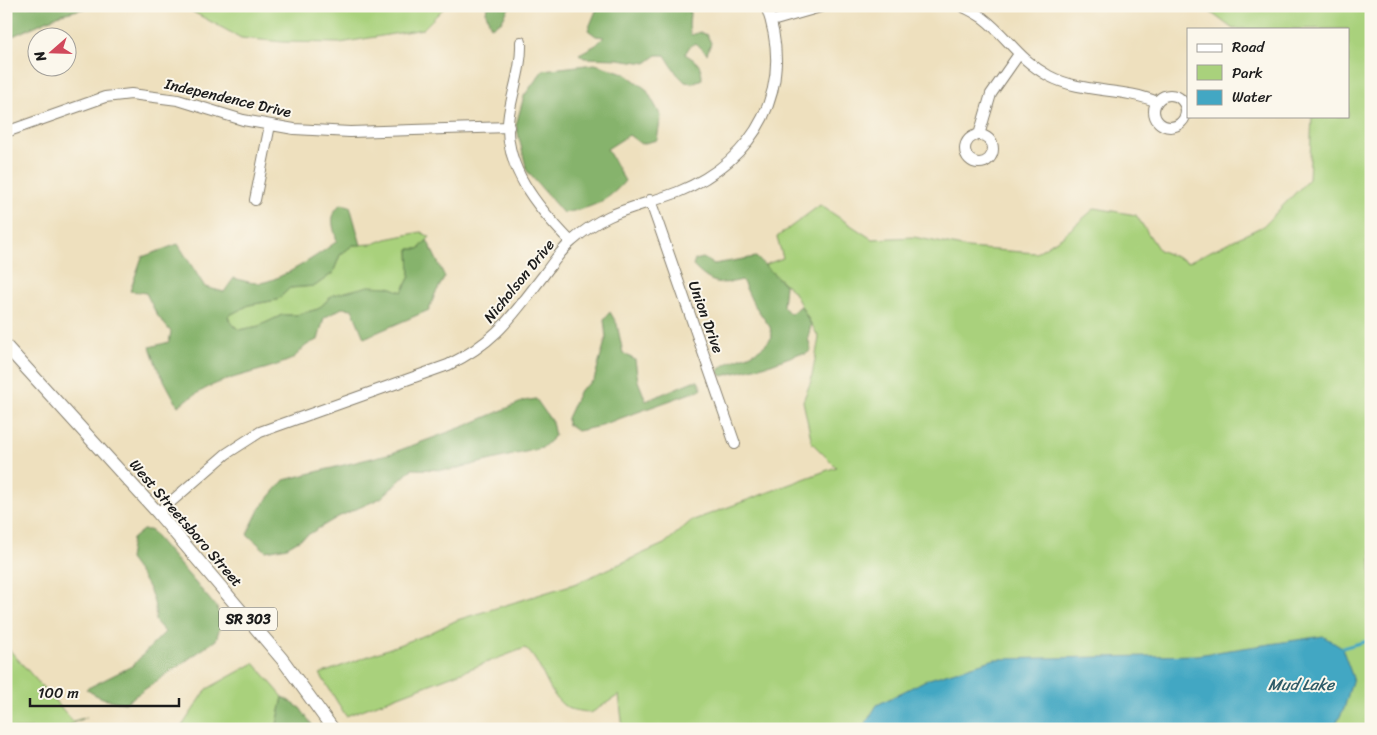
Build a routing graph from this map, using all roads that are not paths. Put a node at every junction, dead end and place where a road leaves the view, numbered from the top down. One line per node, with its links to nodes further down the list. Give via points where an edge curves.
1 (766, 6): 4 (street, Nicholson Drive)
2 (824, 6): 4 (street)
3 (962, 6): 6 (street, via 983,18)
4 (772, 21): 13 (street, Nicholson Drive, via 777,44 775,79 768,106 748,142 728,163 708,176 676,192)
5 (520, 42): 9 (street, via 521,56)
6 (1019, 54): 7 (street, via 1050,76 1069,84 1140,94); 11 (street, via 991,94)
7 (1157, 102)
8 (270, 125): 9 (street, Independence Drive, via 345,132); 10 (street, Independence Drive, via 178,100 131,94 105,97); 12 (street)
9 (509, 127): 14 (street, via 519,174 530,196)
10 (6, 132)
11 (979, 135)
12 (255, 200)
13 (650, 200): 14 (street, Nicholson Drive, via 606,217); 16 (street, Union Drive)
14 (571, 242): 17 (street, Nicholson Drive, via 504,326 471,354 260,432 226,454)
15 (6, 346): 17 (main road, West Streetsboro Street / SR 303)
16 (735, 444)
17 (158, 513): 18 (main road, West Streetsboro Street / SR 303, via 282,659)
18 (333, 729)

